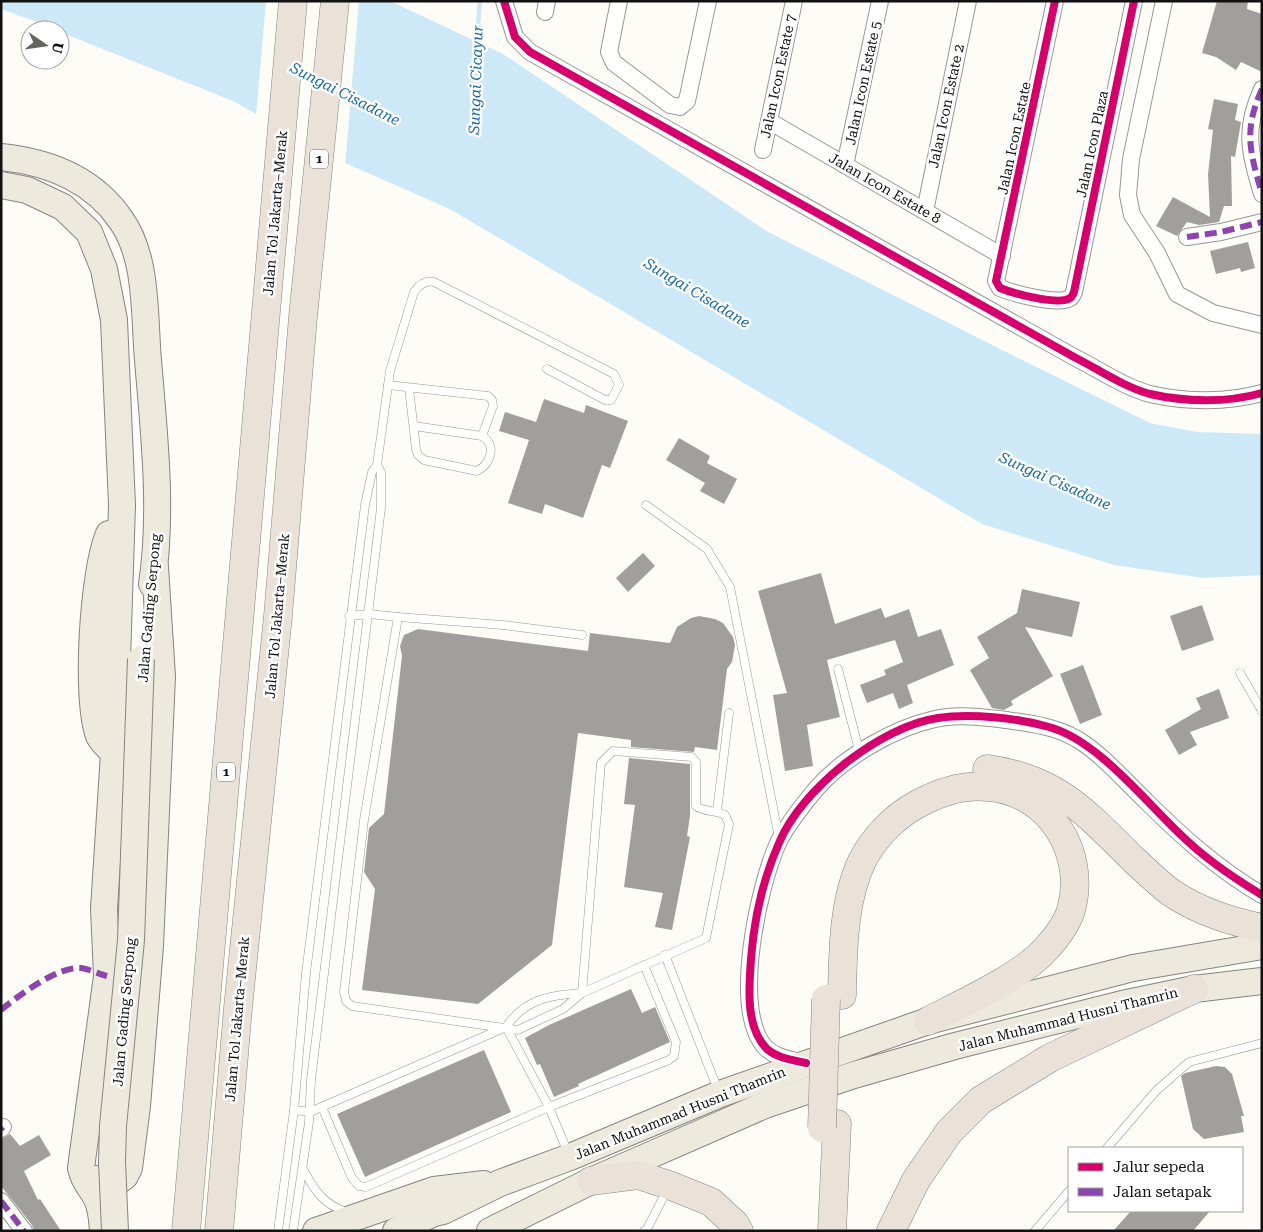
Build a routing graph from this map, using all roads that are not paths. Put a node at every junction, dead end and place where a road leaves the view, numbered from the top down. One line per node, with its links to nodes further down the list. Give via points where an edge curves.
1 (293, 1): 80 (highway, Jalan Tol Jakarta–Merak / 1)
2 (335, 1): 81 (highway, Jalan Tol Jakarta–Merak / 1)
3 (504, 1): 29 (street, via 515,38 530,52 1074,357 1150,394 1209,400 1238,399)
4 (619, 1): 5 (street, via 609,52 614,63 670,105 680,107 687,101)
5 (708, 1)
6 (794, 1): 14 (street, Jalan Icon Estate 7)
7 (880, 1): 17 (street, Jalan Icon Estate 5)
8 (968, 1): 20 (street, Jalan Icon Estate 2)
9 (1055, 1): 23 (street, Jalan Icon Estate)
10 (1134, 1): 24 (street, Jalan Icon Plaza, via 1074,292 1060,301 1010,292 1000,288)
11 (1164, 1): 25 (street, via 1131,159 1128,195 1132,215 1177,294 1213,313)
12 (1262, 89): 13 (street)
13 (1258, 106): 19 (street, via 1248,138)
14 (769, 121): 15 (street, Jalan Icon Estate 7); 17 (street, Jalan Icon Estate 8)
15 (763, 150)
16 (1, 157): 34 (main road, Jalan Gading Serpong, via 51,167 93,189 108,203 132,239 142,288 153,420 157,509)
17 (845, 165): 20 (street, Jalan Icon Estate 8)
18 (1, 185): 65 (main road, Jalan Gading Serpong, via 27,190 63,207 89,232 104,269 114,320 122,505 114,753 104,909 107,976)
19 (1262, 194)
20 (925, 211): 23 (street, Jalan Icon Estate 8)
21 (1262, 222): 22 (street)
22 (1187, 237)
23 (1002, 256): 24 (street, Jalan Icon Estate)
24 (996, 281)
25 (1262, 325)
26 (547, 369): 27 (lane, via 605,400 611,400 619,385 614,374 428,281 414,292)
27 (388, 385): 28 (lane); 32 (lane)
28 (409, 388): 30 (lane); 31 (lane, via 488,396 493,406)
29 (1262, 393)
30 (414, 426): 31 (lane); 31 (lane, via 418,456 470,470 480,470 488,461 492,446)
31 (482, 436)
32 (377, 464): 35 (lane, via 381,472 382,508); 36 (lane, via 364,505)
33 (646, 504): 45 (lane, via 707,549 730,587)
34 (155, 567): 65 (main road, via 162,677 150,946 129,1168 117,1182 96,1180 90,1175); 79 (main road, Jalan Gading Serpong, bridge, via 141,659 131,940 113,1126)
35 (369, 614): 36 (lane); 37 (lane); 63 (lane)
36 (349, 616): 62 (lane, via 306,972)
37 (398, 617): 38 (lane); 56 (lane, via 364,820 344,992 346,1001 352,1006)
38 (582, 635)
39 (838, 669): 43 (lane)
40 (1240, 673): 41 (lane)
41 (1262, 711)
42 (729, 713): 44 (lane)
43 (860, 754): 45 (street, via 817,788); 46 (street, via 888,736 937,718 964,716 1049,727 1087,746 1206,858)
44 (717, 811): 49 (lane, via 725,815 729,824 706,938); 53 (lane, via 696,806 697,769 692,757 613,751 606,755 602,763)
45 (779, 841): 58 (street, via 759,906 752,942 749,978 751,1018 754,1029 774,1055)
46 (1262, 895)
47 (1262, 928): 54 (highway, via 1200,910 1172,893 1076,804 1055,790 1014,774 988,769 962,770 914,786 870,823 854,844 842,868 829,939)
48 (1262, 946): 55 (main road, Jalan Muhammad Husni Thamrin, via 1133,968)
49 (665, 955): 50 (lane); 59 (lane)
50 (644, 965): 53 (lane); 61 (lane, via 676,1042 674,1056)
51 (1262, 981): 52 (main road, Jalan Muhammad Husni Thamrin)
52 (1194, 989): 69 (main road, Jalan Muhammad Husni Thamrin, via 955,1046 854,1075 765,1105); 90 (highway, via 1050,1058 981,1100 949,1132 916,1180)
53 (582, 993): 56 (lane, via 563,1009 518,1030); 56 (lane, via 552,995 516,1012)
54 (834, 997): 55 (highway, via 854,884 863,860 891,824 908,809 946,791 990,786 1026,798 1043,810 1067,843 1074,863 1075,890 1070,913 1046,949 1025,967); 64 (highway, bridge)
55 (928, 1021): 58 (main road, Jalan Muhammad Husni Thamrin)
56 (506, 1028): 60 (lane); 61 (lane)
57 (1262, 1043): 66 (lane, via 1189,1062 1156,1091)
58 (806, 1063): 59 (main road, Jalan Muhammad Husni Thamrin)
59 (720, 1094): 67 (main road, Jalan Muhammad Husni Thamrin)
60 (322, 1107): 61 (lane, via 352,1178 359,1186 366,1187); 63 (lane)
61 (549, 1107): 67 (lane)
62 (294, 1110): 63 (lane); 82 (lane)
63 (310, 1112): 68 (lane)
64 (830, 1126): 88 (highway); 89 (highway)
65 (85, 1128): 78 (main road, Jalan Gading Serpong, via 81,1168 84,1182 102,1211)
66 (1107, 1147)
67 (570, 1157): 70 (main road, Jalan Muhammad Husni Thamrin)
68 (303, 1169): 74 (lane, via 316,1193 332,1207); 83 (lane)
69 (591, 1181): 71 (highway, via 638,1175); 86 (main road, Jalan Muhammad Husni Thamrin)
70 (500, 1183): 74 (main road, via 434,1190); 75 (main road, Jalan Muhammad Husni Thamrin)
71 (669, 1185): 76 (lane); 87 (highway, via 711,1202)
72 (1068, 1192): 91 (lane)
73 (1, 1201): 77 (street)
74 (357, 1217): 84 (main road)
75 (437, 1221): 85 (main road, Jalan Muhammad Husni Thamrin, via 434,1213)
76 (646, 1230)
77 (24, 1231)
78 (103, 1231)
79 (115, 1231)
80 (186, 1231)
81 (219, 1231)
82 (278, 1231)
83 (292, 1231)
84 (316, 1231)
85 (396, 1231)
86 (490, 1231)
87 (739, 1231)
88 (816, 1231)
89 (832, 1231)
90 (891, 1231)
91 (1035, 1231)

